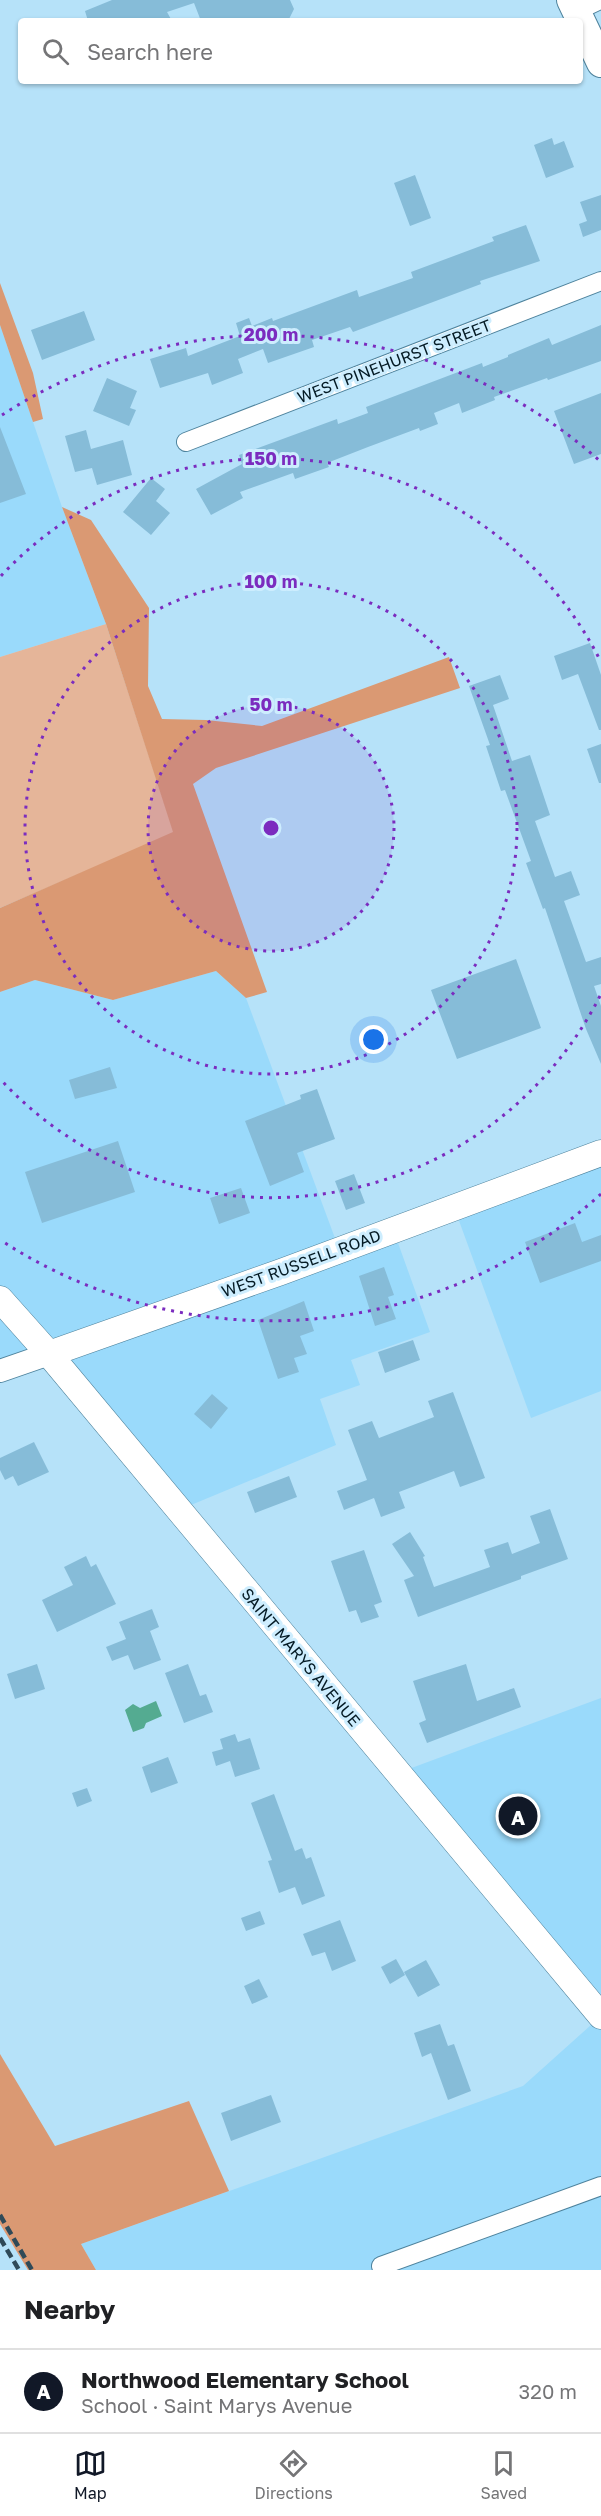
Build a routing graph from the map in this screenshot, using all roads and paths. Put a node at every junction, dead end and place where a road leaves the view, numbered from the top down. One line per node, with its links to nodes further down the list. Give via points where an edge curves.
1 (583, 4): 2 (main road)
2 (601, 63)
3 (601, 281): 4 (street, WEST PINEHURST STREET)
4 (186, 442)
5 (601, 1153): 7 (main road, WEST RUSSELL ROAD)
6 (0, 1299): 7 (main road, SAINT MARYS AVENUE)
7 (49, 1354): 8 (street, WEST RUSSELL ROAD); 9 (main road, SAINT MARYS AVENUE)
8 (0, 1371)
9 (601, 2016)
10 (601, 2186): 11 (street)
11 (381, 2266)

